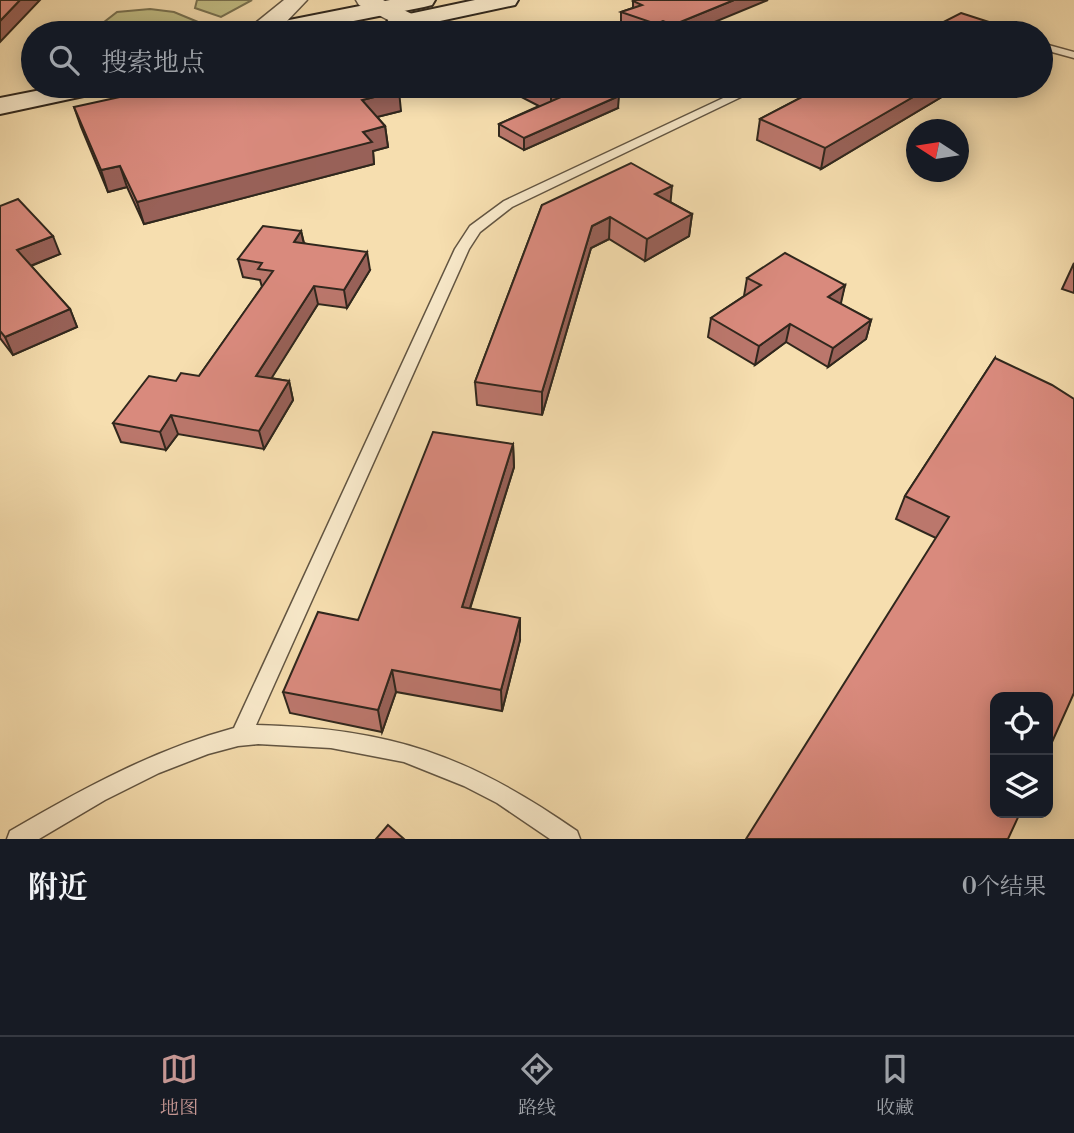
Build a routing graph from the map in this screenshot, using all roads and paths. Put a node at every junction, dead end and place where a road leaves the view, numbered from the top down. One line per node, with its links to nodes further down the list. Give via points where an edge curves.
1 (296, 0): 5 (street)
2 (507, 0): 4 (main road)
3 (375, 4): 4 (main road); 6 (main road)
4 (417, 8): 7 (main road)
5 (271, 21)
6 (306, 21)
7 (381, 21)
8 (1053, 49): 9 (lane)
9 (1074, 55)
10 (21, 82): 11 (main road)
11 (0, 86)
12 (39, 98): 14 (main road)
13 (732, 98): 15 (lane, via 508,204 475,229 462,248)
14 (0, 106)
15 (241, 735): 16 (lane, via 170,758 107,786); 17 (lane, via 310,736 395,748 457,769 523,805)
16 (18, 839)
17 (569, 839)

